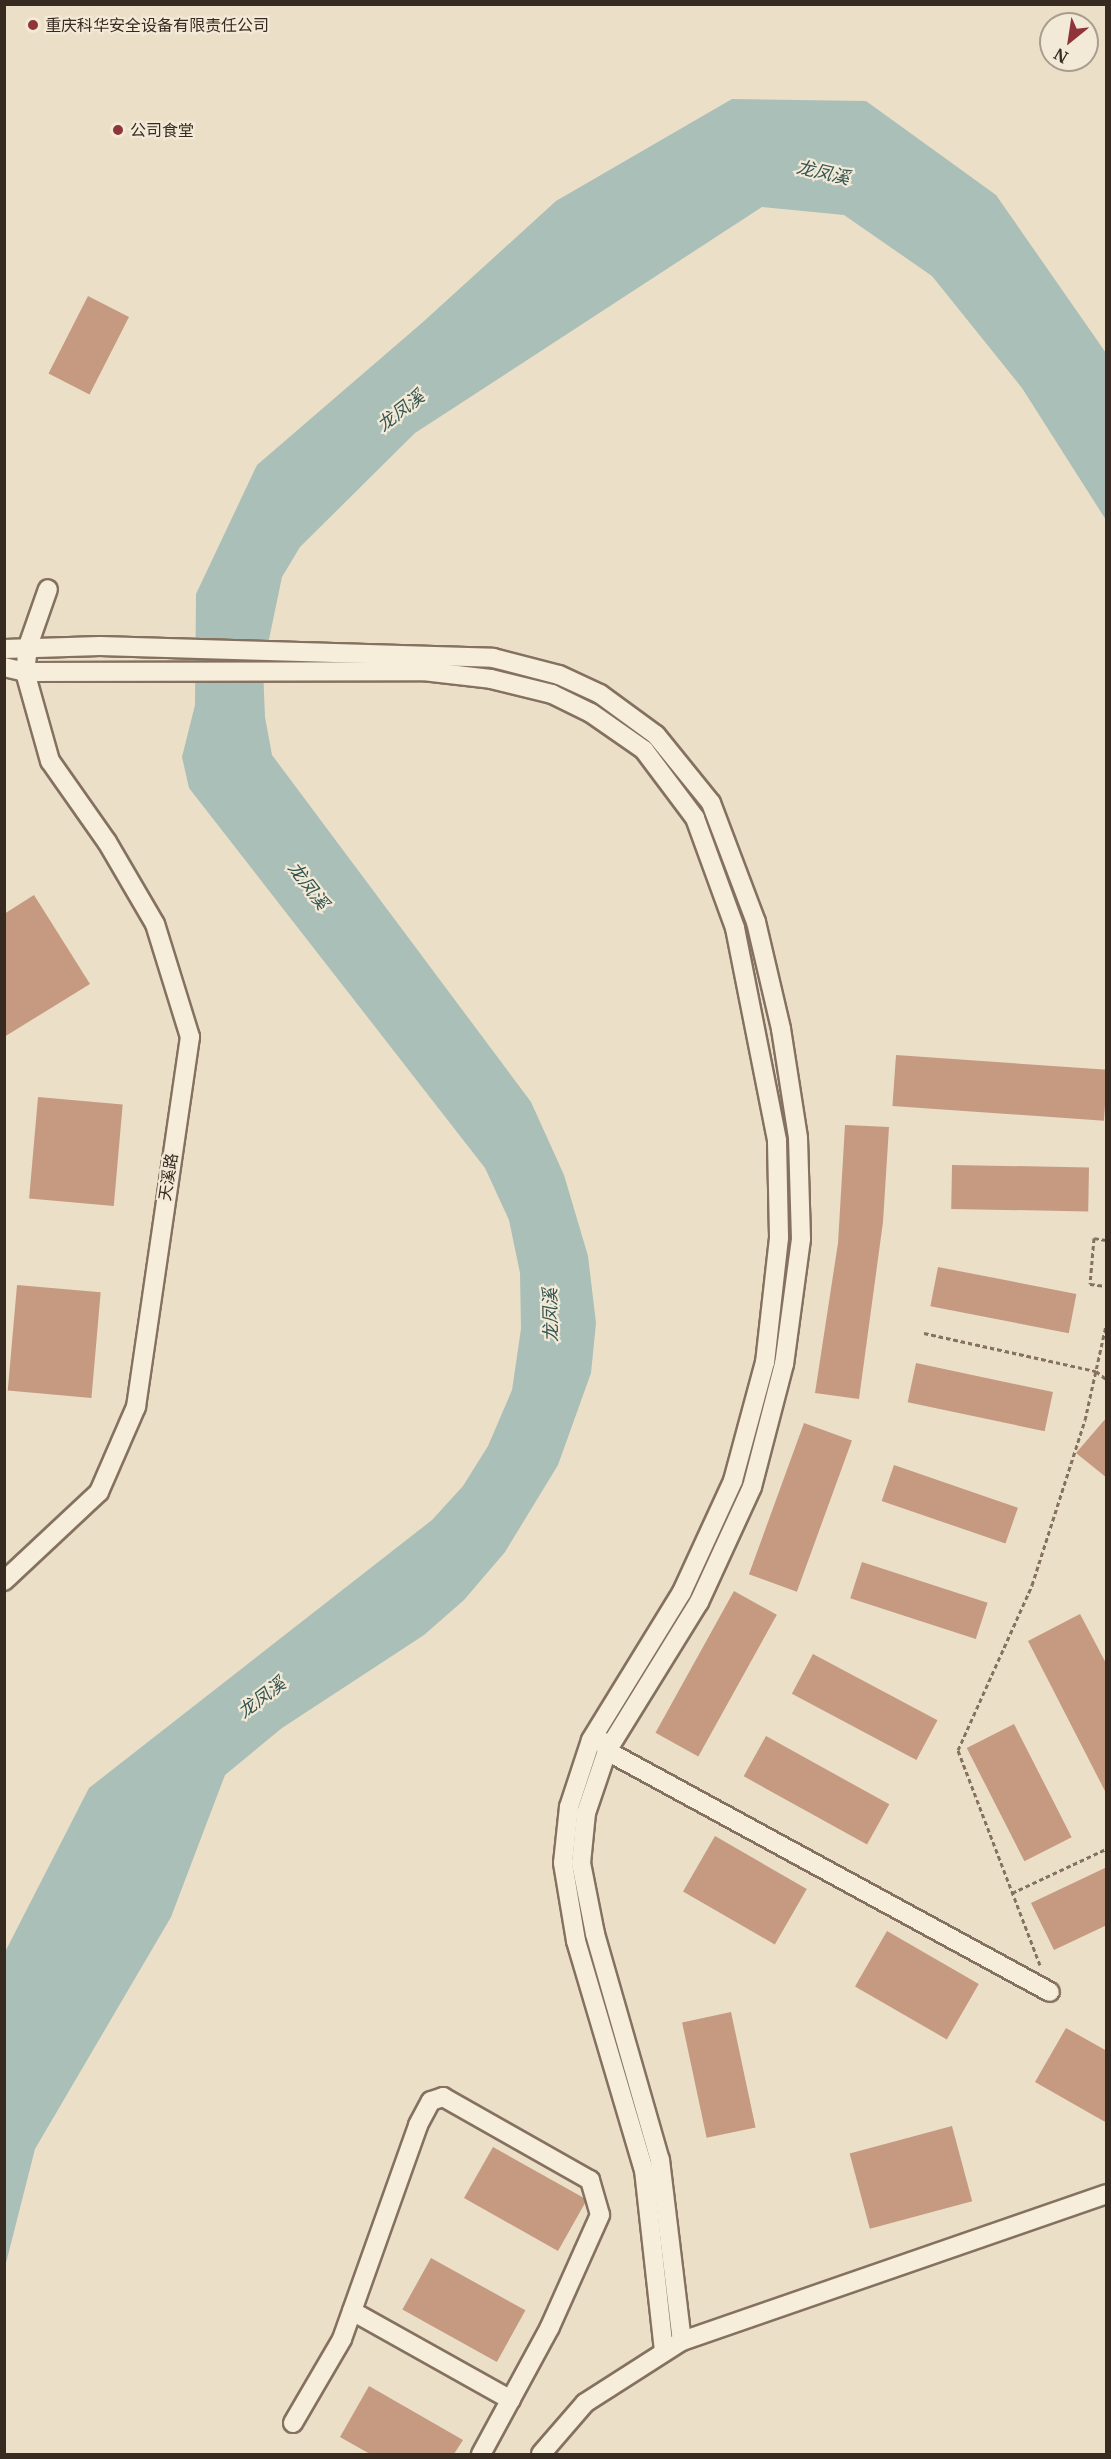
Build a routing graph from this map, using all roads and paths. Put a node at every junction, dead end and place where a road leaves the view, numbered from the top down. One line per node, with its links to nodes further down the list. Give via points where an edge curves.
1 (48, 590): 2 (street)
2 (28, 646): 3 (street); 5 (street); 14 (street, via 421,653 493,658 559,675 600,694 656,735 711,803 756,922 780,1029 798,1138 801,1239 784,1364 752,1487 699,1602)
3 (4, 649)
4 (4, 668): 5 (street)
5 (25, 672): 12 (street, 天溪路, via 50,761 107,842 155,924 190,1037 136,1407 99,1492); 13 (street, via 423,671 491,679 552,694 591,713 644,750 695,818 735,928 777,1142 779,1238 765,1362 733,1481 682,1593)
6 (1107, 1240): 7 (path, via 1094,1238 1090,1284)
7 (1107, 1287)
8 (1107, 1325): 10 (path)
9 (924, 1333): 10 (path)
10 (1096, 1371): 11 (path); 17 (path, via 1085,1420 1032,1585 958,1750)
11 (1107, 1379)
12 (4, 1581)
13 (598, 1728): 14 (street); 15 (street)
14 (607, 1751): 15 (street); 18 (street); 21 (street, via 586,1813 581,1863 595,1934 660,2160)
15 (585, 1759): 22 (street, via 569,1807 563,1863 576,1941 644,2170)
16 (1107, 1849): 17 (path)
17 (1012, 1893): 18 (path)
18 (1050, 1992)
19 (1107, 2193): 21 (street)
20 (352, 2311): 23 (street); 23 (street, via 418,2125 430,2101 443,2097 584,2175 597,2198 600,2215 594,2234); 24 (street, via 342,2338)
21 (682, 2341): 22 (street)
22 (664, 2350): 26 (street, via 585,2403)
23 (511, 2400): 25 (street)
24 (293, 2423)
25 (481, 2454)
26 (541, 2454)

